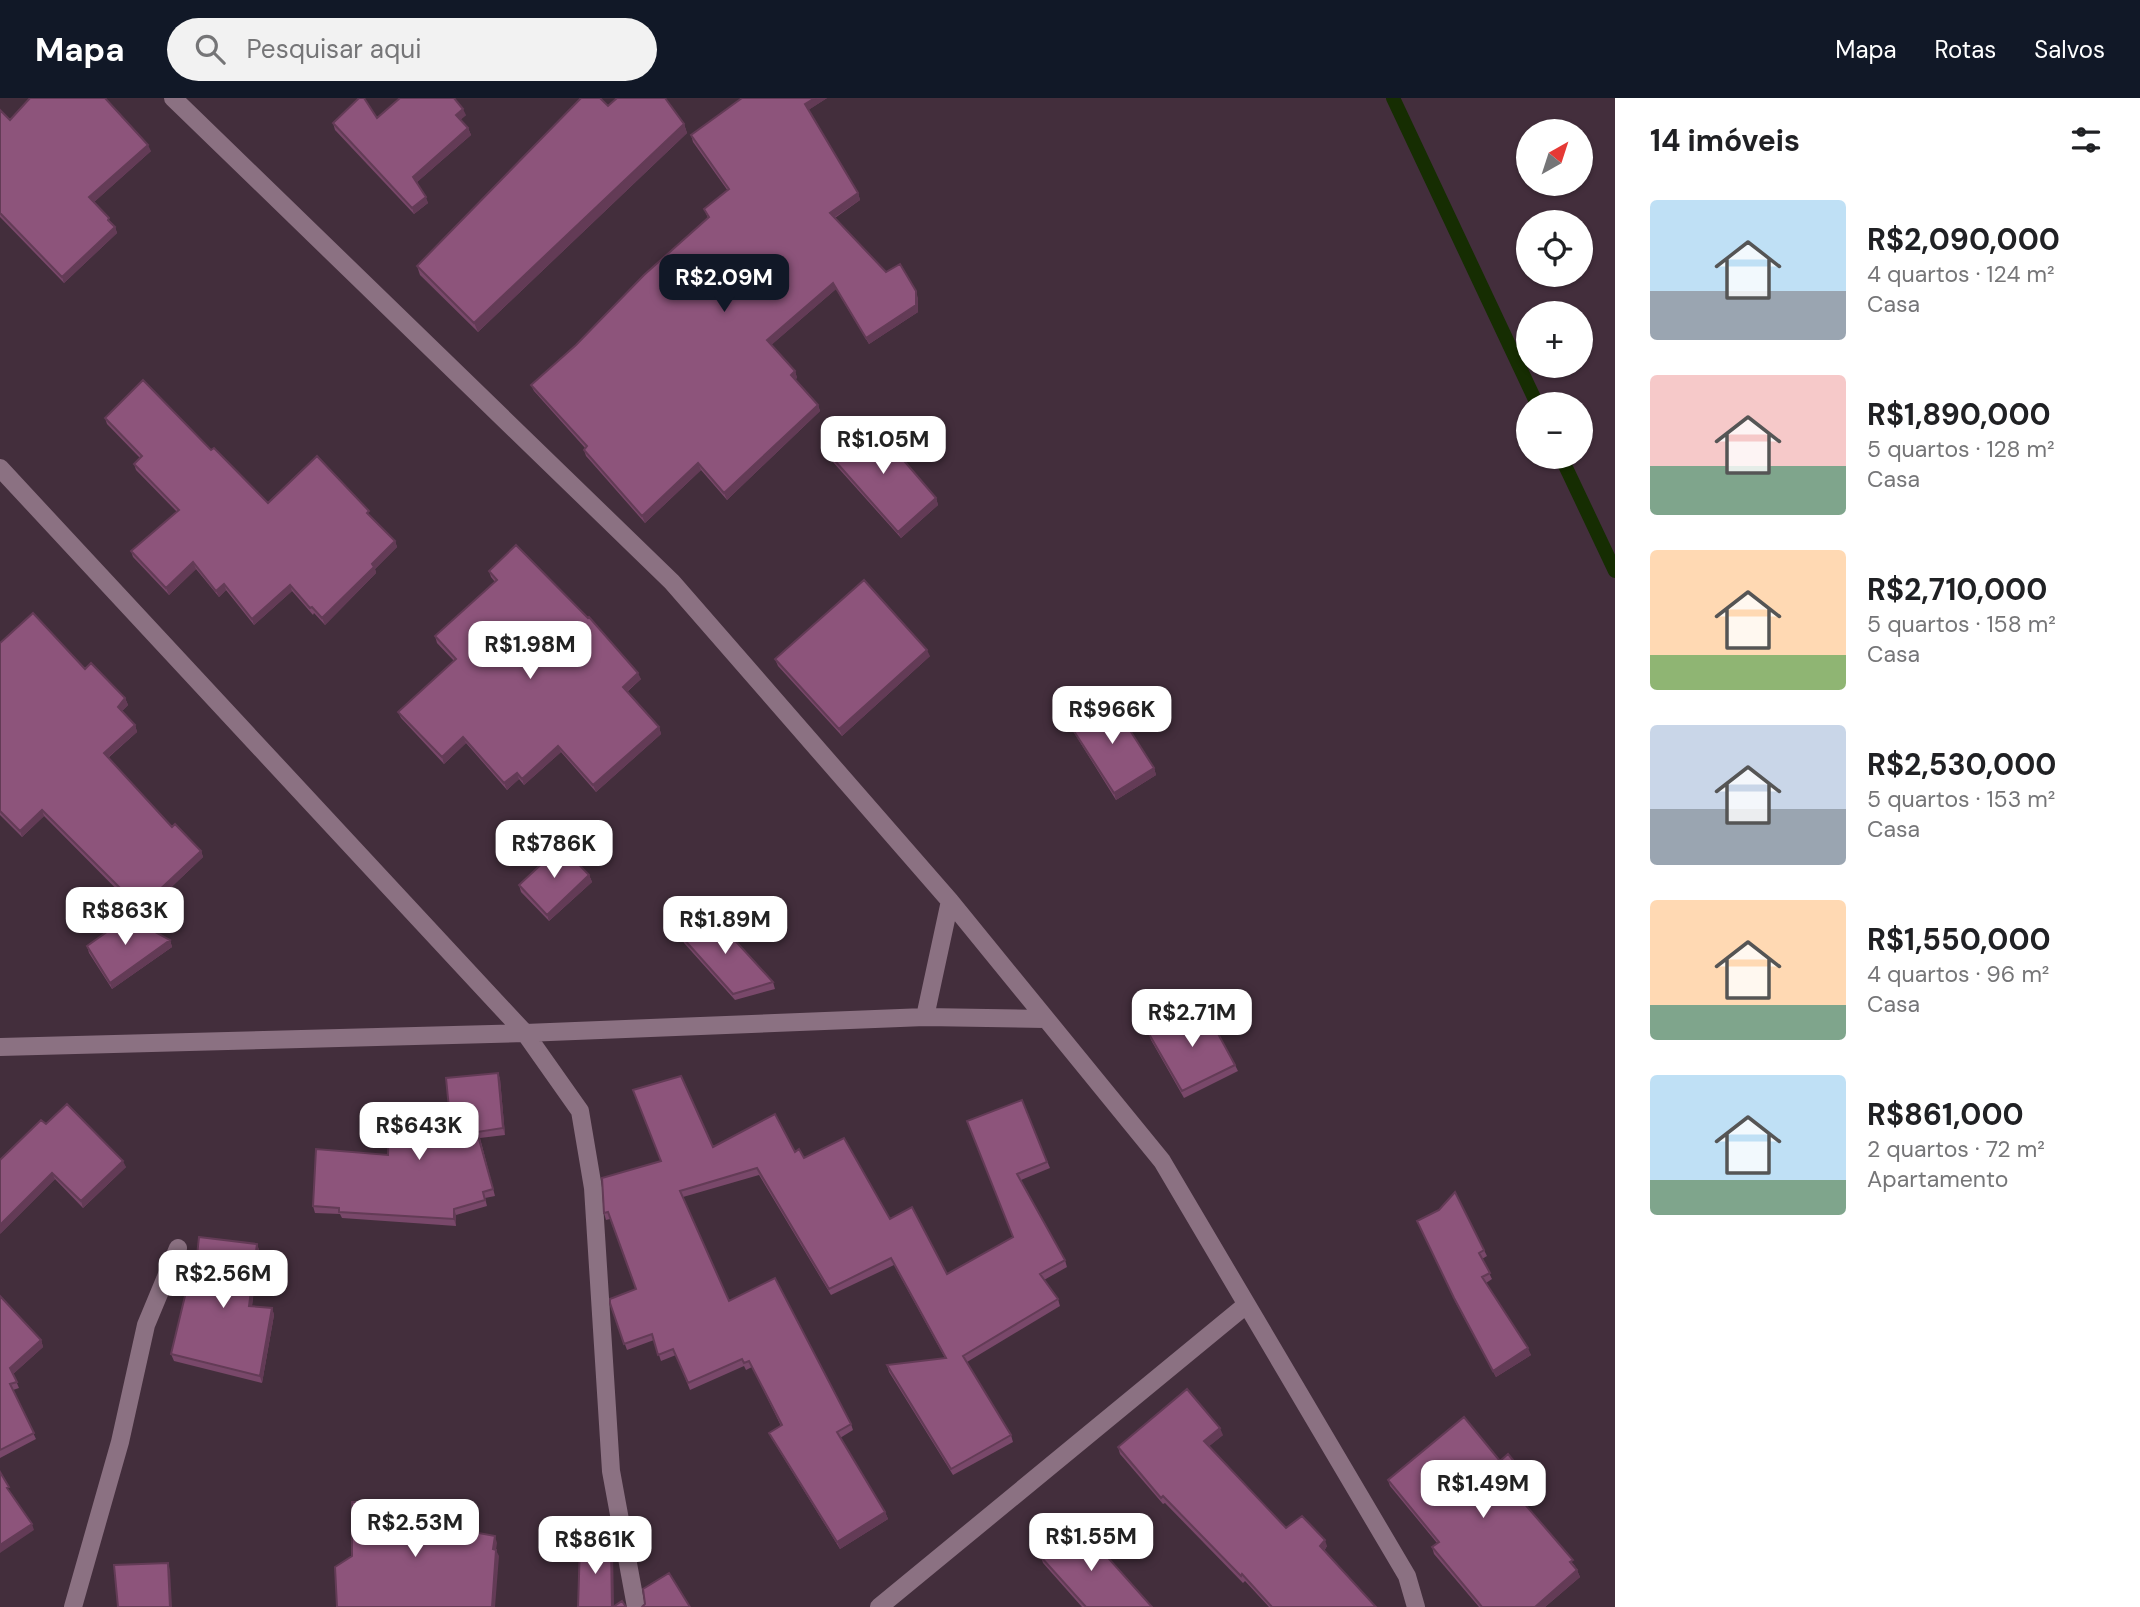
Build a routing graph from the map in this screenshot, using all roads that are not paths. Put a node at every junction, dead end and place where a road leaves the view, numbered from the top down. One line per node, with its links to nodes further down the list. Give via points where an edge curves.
1 (173, 98): 3 (street, via 672,582)
2 (0, 468): 6 (street)
3 (950, 901): 4 (street); 5 (street)
4 (925, 1017): 5 (street); 6 (street)
5 (1045, 1019): 9 (street, via 1162,1161)
6 (525, 1033): 7 (street); 11 (street, via 580,1111 593,1188 611,1471)
7 (0, 1048)
8 (178, 1248): 10 (street, via 146,1325 120,1442)
9 (1246, 1305): 12 (street); 13 (street, via 1407,1576)
10 (73, 1607)
11 (636, 1607)
12 (879, 1607)
13 (1416, 1607)

